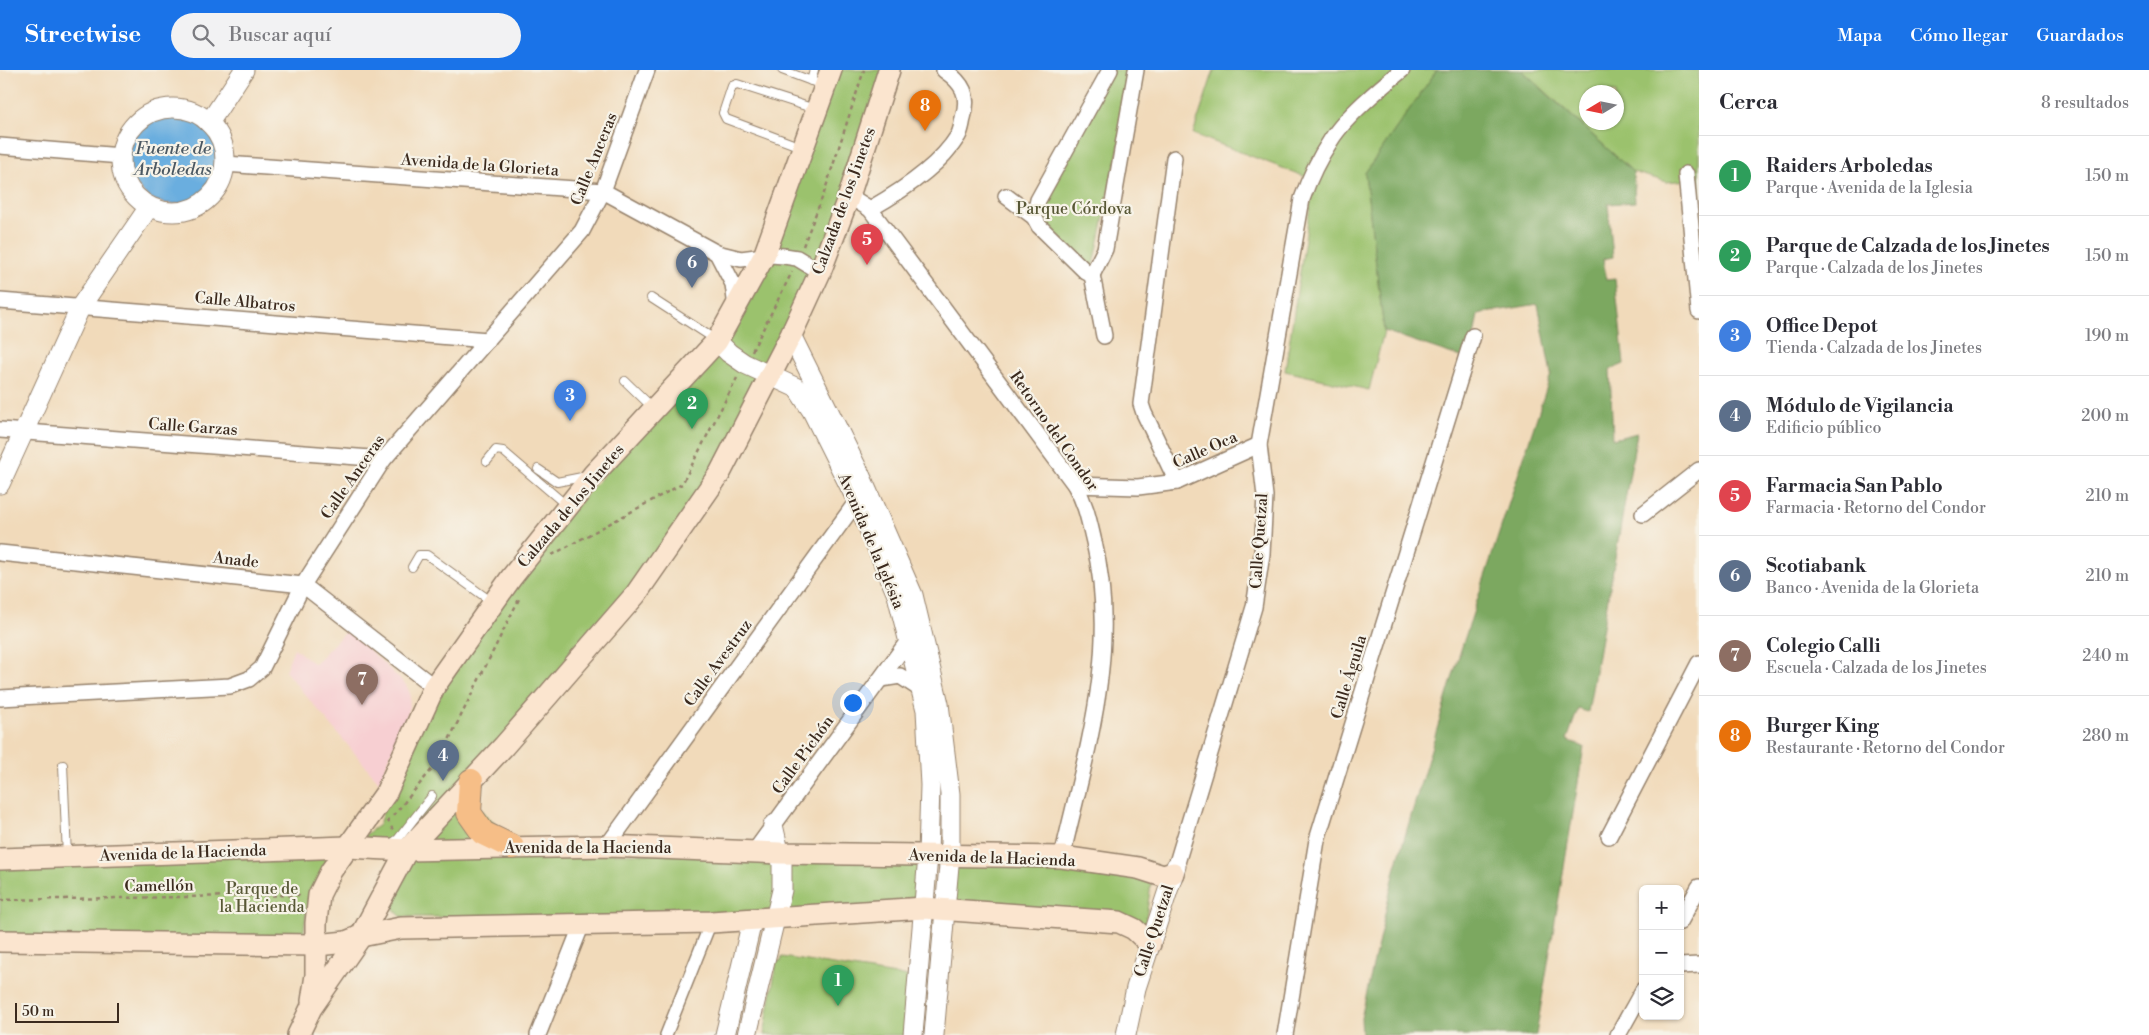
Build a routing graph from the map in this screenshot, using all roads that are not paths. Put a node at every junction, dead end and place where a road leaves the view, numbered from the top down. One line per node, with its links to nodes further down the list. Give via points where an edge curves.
1 (244, 70): 11 (street)
2 (647, 70): 18 (street, Calle Anceras)
3 (782, 70): 9 (lane)
4 (890, 70): 19 (main road, Calzada de los Jinetes)
5 (944, 70): 22 (street, via 958,79 966,98 958,136 933,166 901,192)
6 (1110, 70): 23 (street, via 1038,200)
7 (1136, 70): 27 (street, via 1106,249)
8 (1402, 70): 43 (street, Calle Quetzal, via 1340,128 1309,180 1302,199)
9 (820, 77): 10 (main road, Calzada de los Jinetes)
10 (817, 110): 13 (main road, Calzada de los Jinetes); 13 (lane, via 738,84 732,86 723,113 726,119)
11 (209, 122): 14 (street, via 184,109 154,111 132,129 124,142); 16 (street, via 222,141)
12 (0, 146): 14 (street)
13 (803, 148): 25 (main road, Calzada de los Jinetes)
14 (121, 156): 21 (street, via 122,172 128,186)
15 (1174, 158): 49 (street, via 1142,404)
16 (225, 164): 18 (street, Avenida de la Glorieta); 21 (street, via 212,195 199,206 183,212)
17 (1686, 174): 32 (street)
18 (603, 191): 24 (street, Avenida de la Glorieta); 36 (street, Calle Anceras, via 582,231)
19 (849, 196): 22 (street, Retorno del Condor); 26 (main road, Calzada de los Jinetes)
20 (1006, 196): 23 (street)
21 (149, 207): 30 (street)
22 (870, 209): 51 (street, Retorno del Condor)
23 (1034, 217): 27 (street, via 1039,226)
24 (717, 253): 25 (street, Avenida de la Glorieta, via 741,259); 31 (street, via 733,284)
25 (764, 256): 26 (street, Avenida de la Glorieta, via 797,258); 31 (main road, Calzada de los Jinetes)
26 (820, 272): 33 (main road, Calzada de los Jinetes)
27 (1092, 275): 34 (street)
28 (651, 298): 37 (lane)
29 (0, 301): 30 (street, Calle Albatros)
30 (81, 306): 36 (street, Calle Albatros); 42 (street)
31 (736, 308): 37 (main road, Calzada de los Jinetes)
32 (1699, 311)
33 (791, 335): 38 (main road, Calzada de los Jinetes); 76 (street, Avenida de la Iglésia, via 859,472 913,595 939,704 950,794)
34 (1104, 336)
35 (1472, 336): 106 (street, Calle Águila, via 1317,840)
36 (488, 340): 44 (street, Calle Anceras)
37 (717, 341): 38 (street, Avenida de la Iglésia, via 745,364); 40 (main road, Calzada de los Jinetes)
38 (769, 376): 52 (street, Avenida de la Iglésia, via 797,388); 66 (main road, Calzada de los Jinetes, via 720,473 636,594)
39 (625, 381): 40 (lane)
40 (654, 409): 48 (main road, Calzada de los Jinetes)
41 (0, 430): 42 (street, Calle Garzas)
42 (22, 432): 44 (street, Calle Garzas); 50 (street)
43 (1259, 445): 49 (street, Calle Oca); 81 (street, Calle Quetzal, via 1265,496 1262,554 1254,608)
44 (384, 459): 57 (street, Calle Anceras)
45 (487, 461): 53 (lane, via 496,450 503,451)
46 (538, 470): 48 (lane, via 557,482)
47 (1699, 470): 54 (street)
48 (593, 475): 53 (main road, Calzada de los Jinetes)
49 (1177, 482): 51 (street, Calle Oca, via 1138,486)
50 (0, 484)
51 (1075, 485): 79 (street, Retorno del Condor, via 1085,502 1098,557 1105,619 1102,675)
52 (857, 501): 59 (street, Avenida de la Iglésia, via 897,595); 71 (street, Calle Avestruz)
53 (568, 507): 58 (main road, Calzada de los Jinetes)
54 (1643, 514)
55 (0, 553): 57 (street, Anade)
56 (412, 567): 58 (lane, via 419,555 426,555)
57 (302, 585): 62 (street); 64 (street, Calle Anceras, via 262,668 249,680 206,688)
58 (493, 603): 62 (main road, Calzada de los Jinetes)
59 (908, 641): 61 (street, Calle Pichón); 63 (street, Avenida de la Iglésia)
60 (1699, 663): 69 (street)
61 (881, 678): 63 (street, via 900,676); 68 (street, Calle Pichón)
62 (434, 687): 72 (main road, Calzada de los Jinetes, via 386,792)
63 (920, 689): 77 (street, Avenida de la Iglésia, via 926,710 930,785)
64 (0, 698)
65 (63, 765): 78 (lane)
66 (471, 781): 70 (main road, Calzada de los Jinetes); 73 (main road, via 469,813 484,833)
67 (432, 796): 70 (lane)
68 (773, 825): 74 (street, Calle Pichón); 75 (street)
69 (1609, 836)
70 (396, 846): 72 (main road, Avenida de la Hacienda); 73 (main road, Avenida de la Hacienda); 90 (main road, Calzada de los Jinetes)
71 (608, 846): 73 (main road, Avenida de la Hacienda); 74 (main road, Avenida de la Hacienda)
72 (347, 847): 78 (main road, Avenida de la Hacienda); 93 (main road, Calzada de los Jinetes, via 319,895)
73 (512, 848)
74 (754, 852): 75 (main road, Avenida de la Hacienda)
75 (780, 853): 77 (main road, Avenida de la Hacienda); 86 (street, via 782,890)
76 (950, 854): 77 (main road, Avenida de la Hacienda); 79 (main road, Avenida de la Hacienda); 84 (street, Avenida de la Iglésia)
77 (928, 856): 83 (street, Avenida de la Iglésia)
78 (67, 857): 80 (main road, Avenida de la Hacienda)
79 (1062, 857): 81 (main road, Avenida de la Hacienda, via 1138,868 1163,876)
80 (0, 859)
81 (1174, 869): 92 (street, Calle Quetzal)
82 (1699, 888): 85 (street)
83 (924, 908): 84 (main road); 86 (main road); 103 (street, Avenida de la Iglésia)
84 (945, 909): 92 (main road, via 1119,922 1134,928); 104 (street, Avenida de la Iglésia)
85 (1684, 915)
86 (775, 920): 87 (main road); 102 (street)
87 (752, 921): 88 (main road); 101 (street)
88 (711, 922): 89 (main road); 100 (street)
89 (582, 924): 90 (main road, via 401,928); 99 (street)
90 (361, 936): 93 (main road, via 346,942); 97 (main road, Calzada de los Jinetes)
91 (0, 941): 93 (main road)
92 (1150, 944): 105 (street, Calle Quetzal)
93 (317, 945): 97 (main road, Calzada de los Jinetes)
94 (1699, 965): 95 (street)
95 (1684, 966)
96 (1639, 997): 107 (street)
97 (311, 1008): 98 (main road)
98 (298, 1035)
99 (538, 1035)
100 (666, 1035)
101 (725, 1035)
102 (746, 1035)
103 (913, 1035)
104 (934, 1035)
105 (1126, 1035)
106 (1285, 1035)
107 (1618, 1035)

